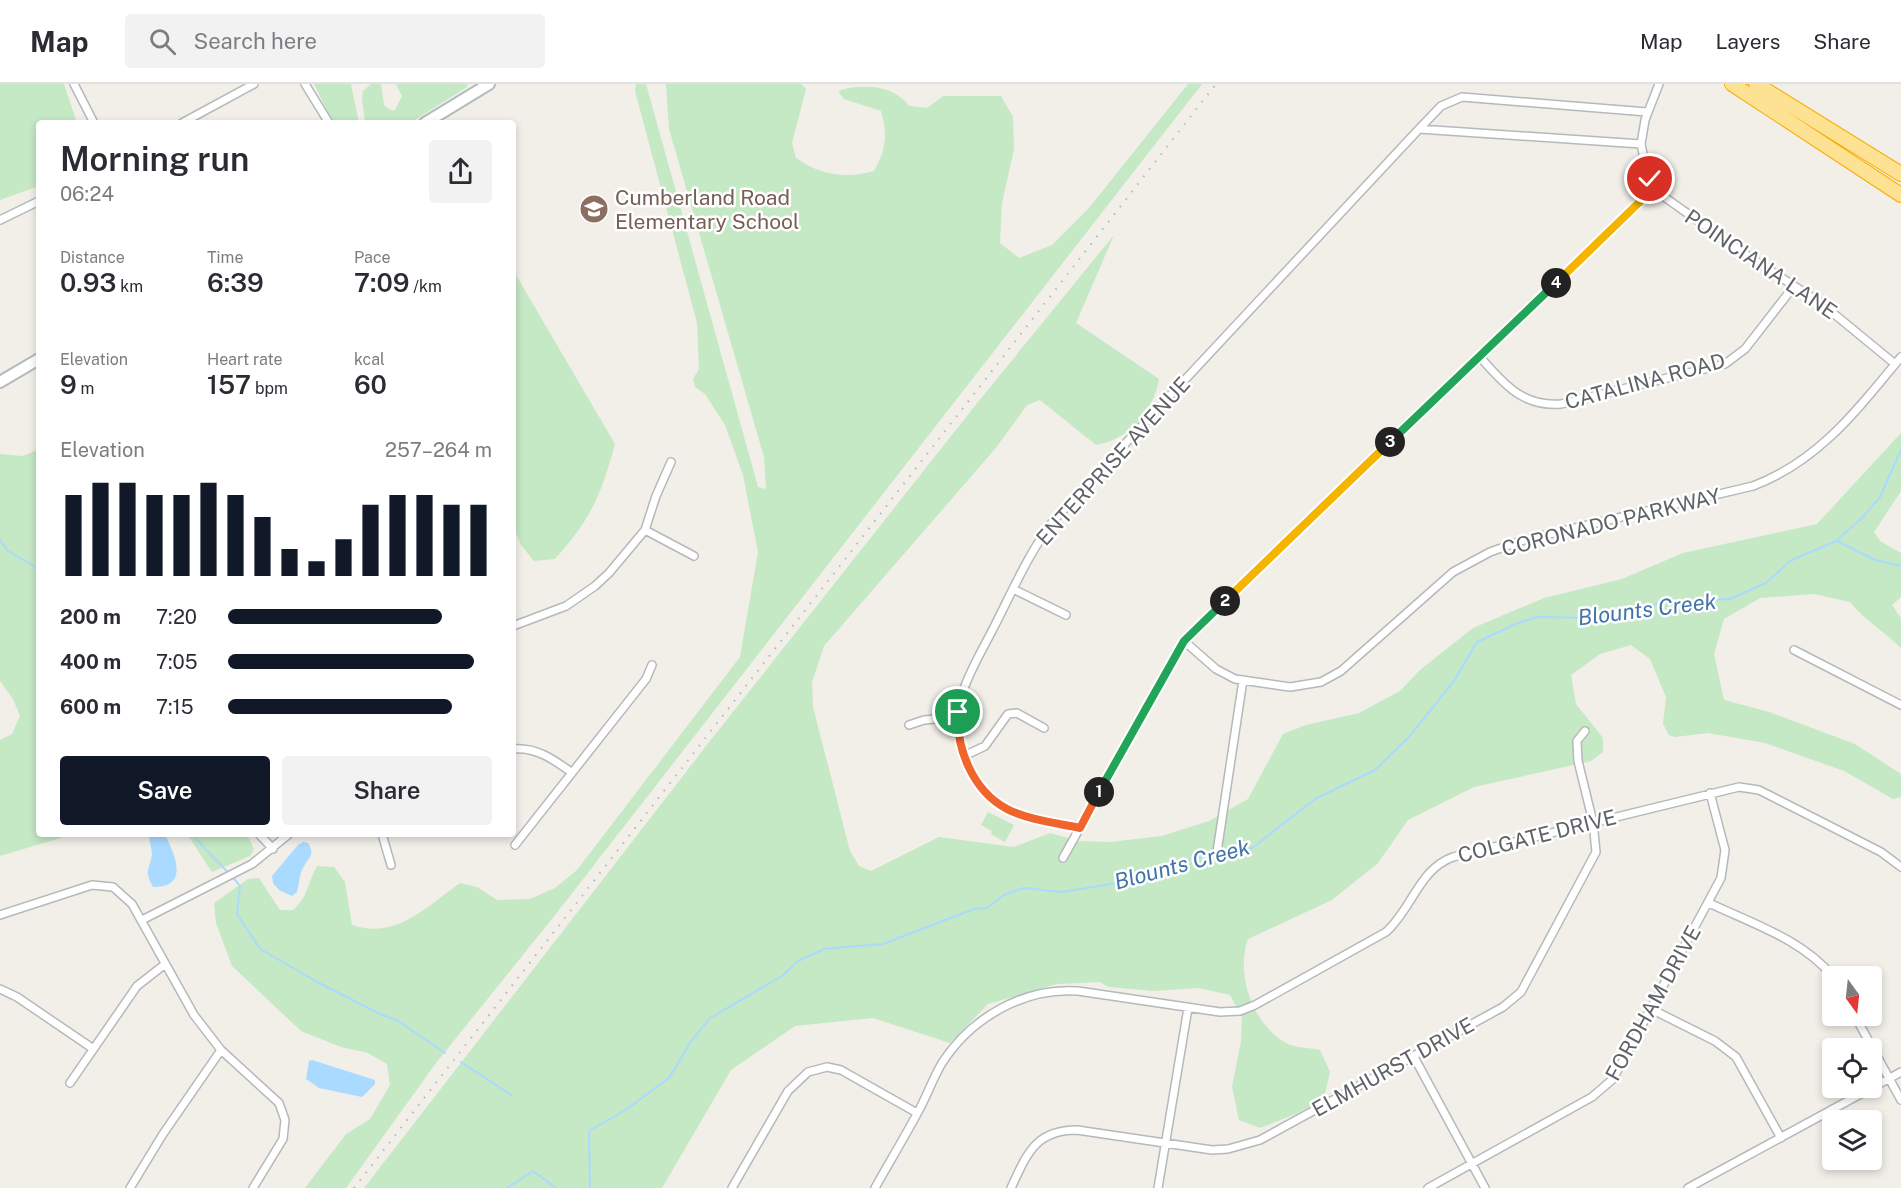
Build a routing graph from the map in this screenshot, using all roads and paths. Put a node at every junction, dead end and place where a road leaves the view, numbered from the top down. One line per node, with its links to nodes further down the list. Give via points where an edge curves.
1 (74, 84): 9 (street)
2 (254, 84): 10 (street)
3 (305, 84): 11 (street)
4 (489, 84): 12 (main road)
5 (1659, 84): 8 (street, POINCIANA LANE)
6 (1732, 84): 17 (highway)
7 (1756, 84): 15 (highway)
8 (1647, 112): 13 (street, ENTERPRISE AVENUE, via 1462,97 1441,106); 14 (street, POINCIANA LANE)
9 (92, 120)
10 (188, 120)
11 (327, 120)
12 (430, 120)
13 (1419, 129): 14 (street); 29 (street, ENTERPRISE AVENUE, via 1054,520 1032,551)
14 (1641, 144): 16 (street, POINCIANA LANE)
15 (1901, 174)
16 (1655, 187): 20 (street, POINCIANA LANE, via 1669,202); 21 (street)
17 (1901, 195)
18 (36, 202): 19 (street)
19 (0, 220)
20 (1794, 286): 21 (street, CATALINA ROAD, via 1745,349 1725,364 1560,404 1538,404 1520,397); 24 (street, POINCIANA LANE, via 1849,324)
21 (1480, 357): 32 (street)
22 (1901, 357): 24 (street, CORONADO PARKWAY)
23 (36, 361): 25 (main road)
24 (1895, 364): 35 (street, CORONADO PARKWAY, via 1829,440 1806,459 1769,480 1508,545 1469,562 1438,582 1332,677 1299,687)
25 (1, 379)
26 (671, 462): 27 (street)
27 (645, 530): 28 (street); 31 (street, via 609,573 581,597)
28 (694, 556)
29 (1013, 589): 30 (street); 37 (street, ENTERPRISE AVENUE, via 966,684)
30 (1066, 615)
31 (516, 625)
32 (1184, 641): 35 (street, CORONADO PARKWAY, via 1216,669); 46 (street)
33 (1794, 650): 36 (street)
34 (652, 665): 43 (street, via 646,679)
35 (1243, 680): 52 (street)
36 (1901, 705)
37 (958, 717): 38 (street); 42 (street, ENTERPRISE AVENUE)
38 (909, 725)
39 (1044, 728): 42 (street, via 1017,713 1008,714 985,746)
40 (1585, 731): 45 (street, ELMHURST DRIVE, via 1577,741 1578,761)
41 (516, 749): 43 (street, via 550,756)
42 (964, 756): 46 (street, ENTERPRISE AVENUE, via 983,789 1005,808)
43 (571, 772): 50 (street)
44 (1710, 793): 45 (street, COLGATE DRIVE); 55 (street, COLGATE DRIVE, via 1739,787 1760,790 1881,852); 56 (street, FORDHAM DRIVE, via 1725,859)
45 (1593, 822): 62 (street, COLGATE DRIVE, via 1446,859 1432,869 1403,914 1377,938 1250,1008 1230,1012); 67 (street, ELMHURST DRIVE, via 1597,845 1592,863 1527,984 1503,1007)
46 (1080, 828): 53 (street)
47 (262, 837): 51 (street)
48 (286, 837): 51 (street)
49 (382, 837): 54 (street)
50 (516, 844)
51 (273, 849): 58 (street, via 208,888)
52 (1217, 852)
53 (1063, 858)
54 (391, 865)
55 (1901, 867)
56 (1709, 903): 60 (street, via 1796,945); 63 (street, FORDHAM DRIVE)
57 (0, 915): 58 (street, via 103,884 121,892)
58 (142, 920): 59 (street)
59 (164, 965): 65 (street, via 137,986); 66 (street)
60 (1823, 966)
61 (0, 989): 65 (street)
62 (1188, 1008): 72 (street, COLGATE DRIVE, via 1073,991 1023,998 990,1015 963,1037 942,1063); 74 (street)
63 (1651, 1009): 73 (street, via 1715,1041 1736,1057); 75 (street, FORDHAM DRIVE, via 1621,1068 1604,1089)
64 (1860, 1026): 69 (street)
65 (92, 1048): 70 (street)
66 (221, 1050): 76 (street); 77 (street, via 272,1095 285,1120 280,1146)
67 (1414, 1057): 74 (street, ELMHURST DRIVE, via 1245,1145 1212,1150); 75 (street)
68 (1901, 1072): 69 (street)
69 (1889, 1078): 71 (street); 73 (street)
70 (70, 1083)
71 (1901, 1100)
72 (917, 1113): 78 (street, via 841,1070 827,1067 808,1072 788,1090); 79 (street, COLGATE DRIVE)
73 (1781, 1138): 84 (street)
74 (1166, 1144): 80 (street, ELMHURST DRIVE, via 1077,1130 1056,1132 1031,1148); 81 (street)
75 (1472, 1164): 82 (street, FORDHAM DRIVE); 83 (street)
76 (130, 1188)
77 (253, 1188)
78 (732, 1188)
79 (875, 1188)
80 (1011, 1188)
81 (1158, 1188)
82 (1428, 1188)
83 (1485, 1188)
84 (1688, 1188)

